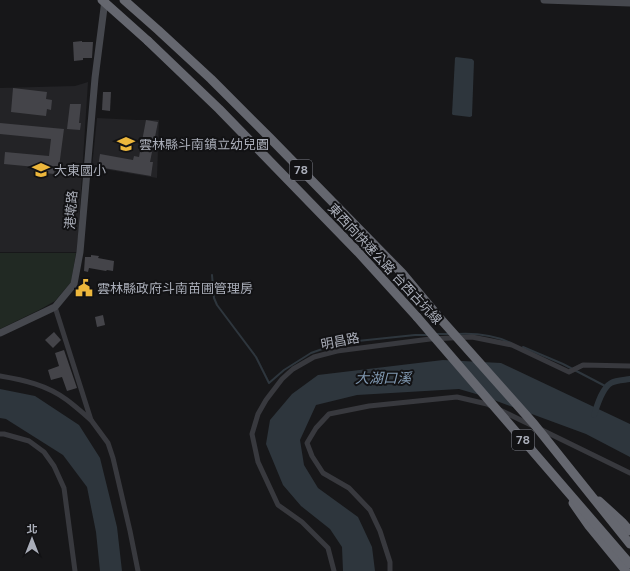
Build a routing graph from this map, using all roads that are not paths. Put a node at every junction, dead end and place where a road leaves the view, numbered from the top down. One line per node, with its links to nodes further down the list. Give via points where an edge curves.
1 (103, 0): 5 (street, 港墘路, via 80,252 74,284); 12 (highway, 東西向快速公路 台西古坑線 / 78, bridge, via 219,109 347,240 417,317)
2 (124, 0): 13 (highway, 東西向快速公路 台西古坑線 / 78, bridge, via 211,79 402,273 534,424)
3 (544, 0): 4 (street)
4 (630, 3)
5 (55, 307): 6 (street, 港墘路); 9 (street)
6 (0, 333)
7 (630, 366): 19 (street, 明昌路, via 583,365 569,372 512,345 472,337 430,339 336,351 314,357 293,369 266,400 258,414 252,434 258,462 278,505 302,522 328,548)
8 (0, 376): 9 (street, via 24,380 47,388 66,399)
9 (91, 420): 18 (street, via 108,443)
10 (0, 434): 17 (street, via 29,441 44,452 54,466 64,488)
11 (630, 473): 20 (street, via 487,404 457,397 369,406 329,414 307,443 312,456 323,473 349,488 370,510 380,531 390,562)
12 (556, 479): 16 (highway, 東西向快速公路 台西古坑線 / 78, bridge); 21 (highway, bridge, via 589,526)
13 (588, 492): 14 (highway, bridge); 15 (highway, 東西向快速公路 台西古坑線 / 78, bridge)
14 (630, 531)
15 (630, 544)
16 (630, 564)
17 (75, 571)
18 (138, 571)
19 (334, 571)
20 (390, 571)
21 (626, 571)

